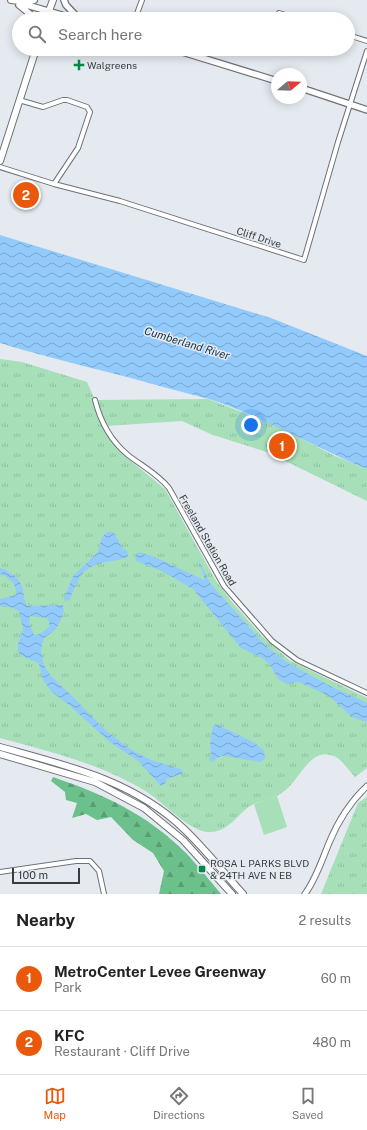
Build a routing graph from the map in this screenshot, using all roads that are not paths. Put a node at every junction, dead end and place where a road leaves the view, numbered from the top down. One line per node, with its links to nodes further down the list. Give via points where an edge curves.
1 (10, 0): 2 (main road); 6 (main road, via 24,7); 7 (main road)
2 (34, 0)
3 (53, 0): 7 (main road)
4 (64, 0): 8 (main road)
5 (142, 0): 9 (street)
6 (28, 12)
7 (49, 12)
8 (72, 12)
9 (138, 12)
10 (355, 37): 11 (street)
11 (367, 41)
12 (367, 51): 18 (street, Cliff Drive)
13 (34, 56): 17 (main road)
14 (196, 56): 15 (main road)
15 (271, 79)
16 (307, 90): 18 (main road)
17 (19, 100): 20 (main road); 22 (street, via 43,107 67,100 87,107 90,112 78,148)
18 (350, 104): 19 (main road); 22 (street, Cliff Drive, via 304,260 120,201)
19 (367, 110)
20 (0, 161)
21 (0, 167): 22 (street, Cliff Drive)
22 (54, 184)
23 (95, 400): 24 (street, Freeland Station Road, via 101,420 120,448 169,488 224,586 262,631 297,660)
24 (367, 693)
25 (0, 746): 31 (main road, via 98,775 149,802 184,829)
26 (0, 754): 30 (main road, via 95,782 144,808 183,840)
27 (367, 786): 32 (street, via 337,825)
28 (0, 872): 29 (street, via 90,861 99,871)
29 (104, 894)
30 (232, 894)
31 (243, 894)
32 (305, 894)

